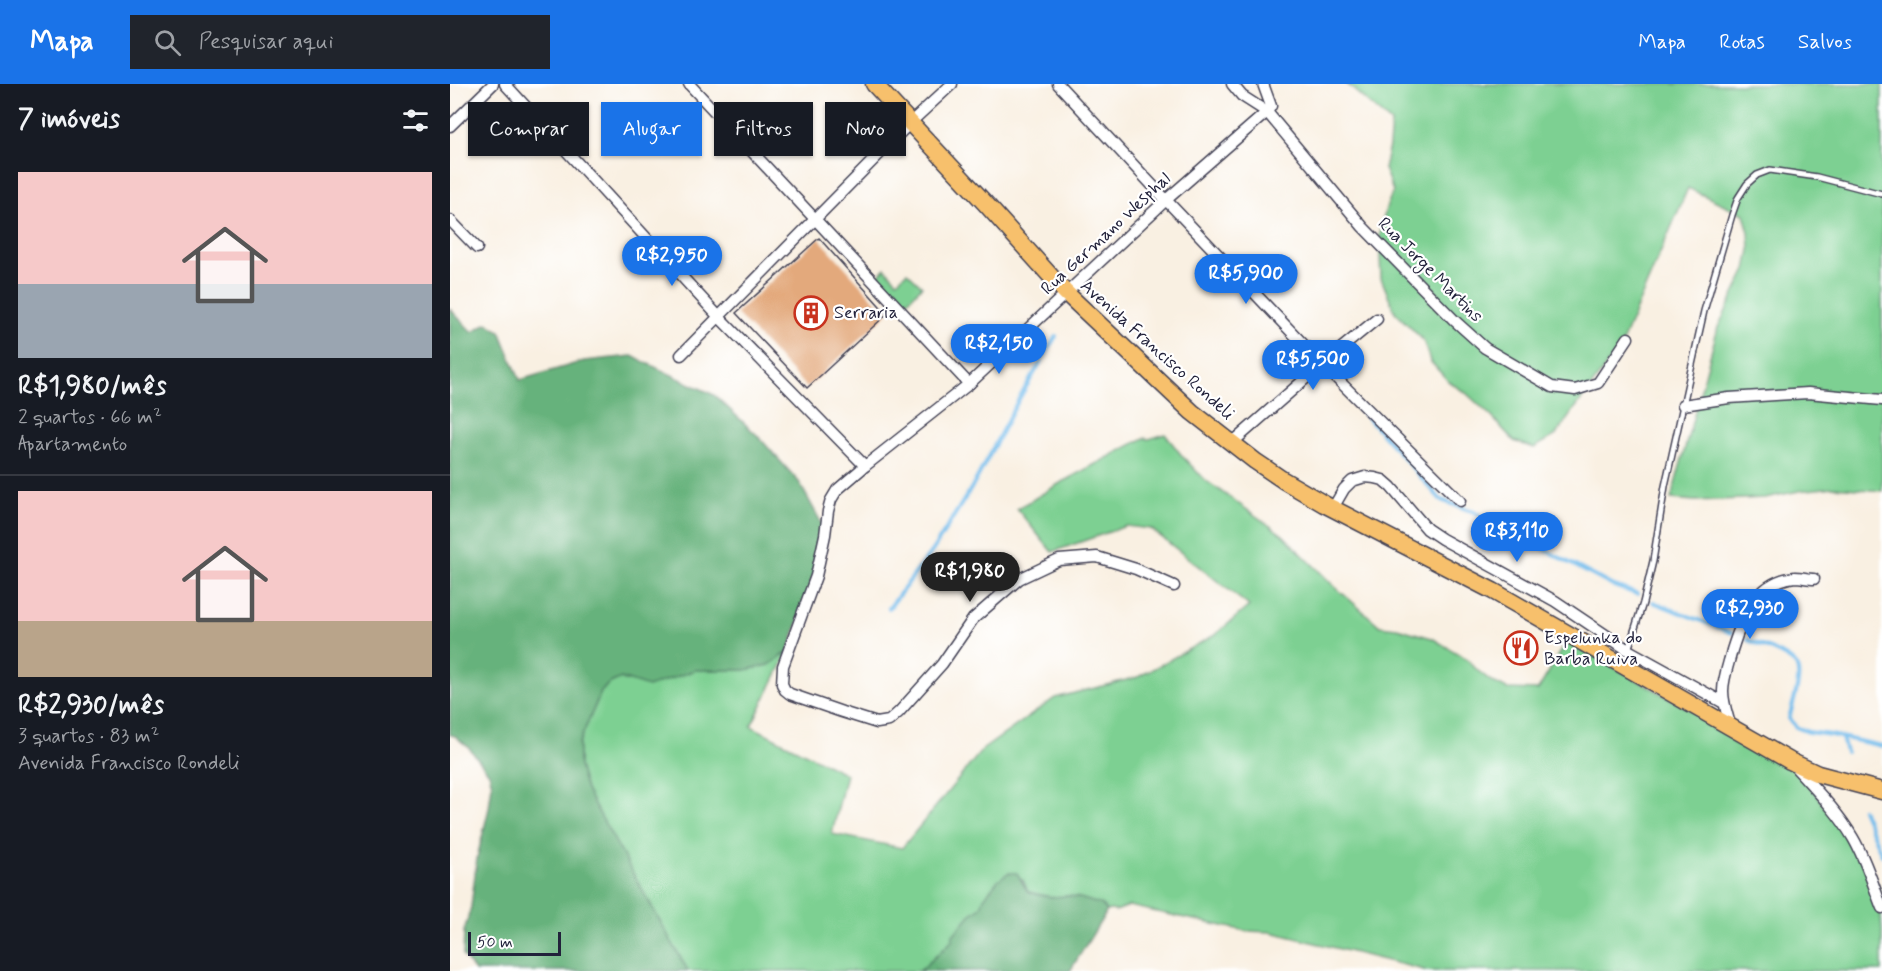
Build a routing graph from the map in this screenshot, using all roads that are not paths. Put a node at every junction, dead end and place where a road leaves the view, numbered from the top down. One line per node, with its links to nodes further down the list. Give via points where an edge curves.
1 (493, 84): 11 (street)
2 (505, 84): 18 (street)
3 (689, 84): 14 (street)
4 (874, 84): 10 (main road, Avenida Francisco Rondeli)
5 (952, 84): 10 (street)
6 (1058, 84): 13 (street)
7 (1232, 84): 9 (street, Rua Jorge Martins, via 1242,96)
8 (1263, 84): 9 (street)
9 (1269, 109): 13 (street, Rua Germano Wesphal); 20 (street, Rua Jorge Martins, via 1363,227 1485,348 1552,387 1575,390 1598,383)
10 (910, 123): 14 (street); 17 (main road, Avenida Francisco Rondeli)
11 (450, 126)
12 (1882, 194): 25 (lane, via 1817,177 1770,170 1747,184 1732,215 1708,297)
13 (1166, 200): 17 (street, Rua Germano Wesphal); 22 (street)
14 (815, 219): 18 (street); 23 (street)
15 (450, 220): 16 (street)
16 (477, 248)
17 (1065, 292): 23 (street, Rua Germano Wesphal); 26 (main road, Avenida Francisco Rondeli, via 1192,412)
18 (718, 316): 21 (street); 27 (street)
19 (1377, 319): 22 (street)
20 (1628, 338)
21 (681, 356)
22 (1322, 364): 26 (street); 28 (street)
23 (969, 384): 27 (street, Rua Germano Wesphal)
24 (1882, 400): 25 (street, via 1808,393)
25 (1683, 405): 32 (lane, via 1653,561)
26 (1232, 443): 29 (main road, Avenida Francisco Rondeli, via 1283,480)
27 (865, 466): 31 (street, Rua Germano Wesphal, via 831,500 816,576 783,666 781,677 790,694 877,723 889,721 942,664 973,619 1019,579 1059,560 1097,557)
28 (1460, 501)
29 (1333, 508): 32 (street, via 1352,481 1365,477 1383,480 1426,528 1555,601); 34 (main road, Avenida Francisco Rondeli, via 1493,591)
30 (1814, 579): 33 (street, via 1778,582 1754,600 1738,630 1723,688)
31 (1174, 586)
32 (1628, 650): 33 (street)
33 (1724, 703): 34 (street)
34 (1732, 728): 35 (main road, Avenida Francisco Rondeli)
35 (1790, 761): 36 (main road, Avenida Francisco Rondeli, via 1818,774); 37 (street, via 1834,810 1853,838)
36 (1882, 791)
37 (1882, 908)

